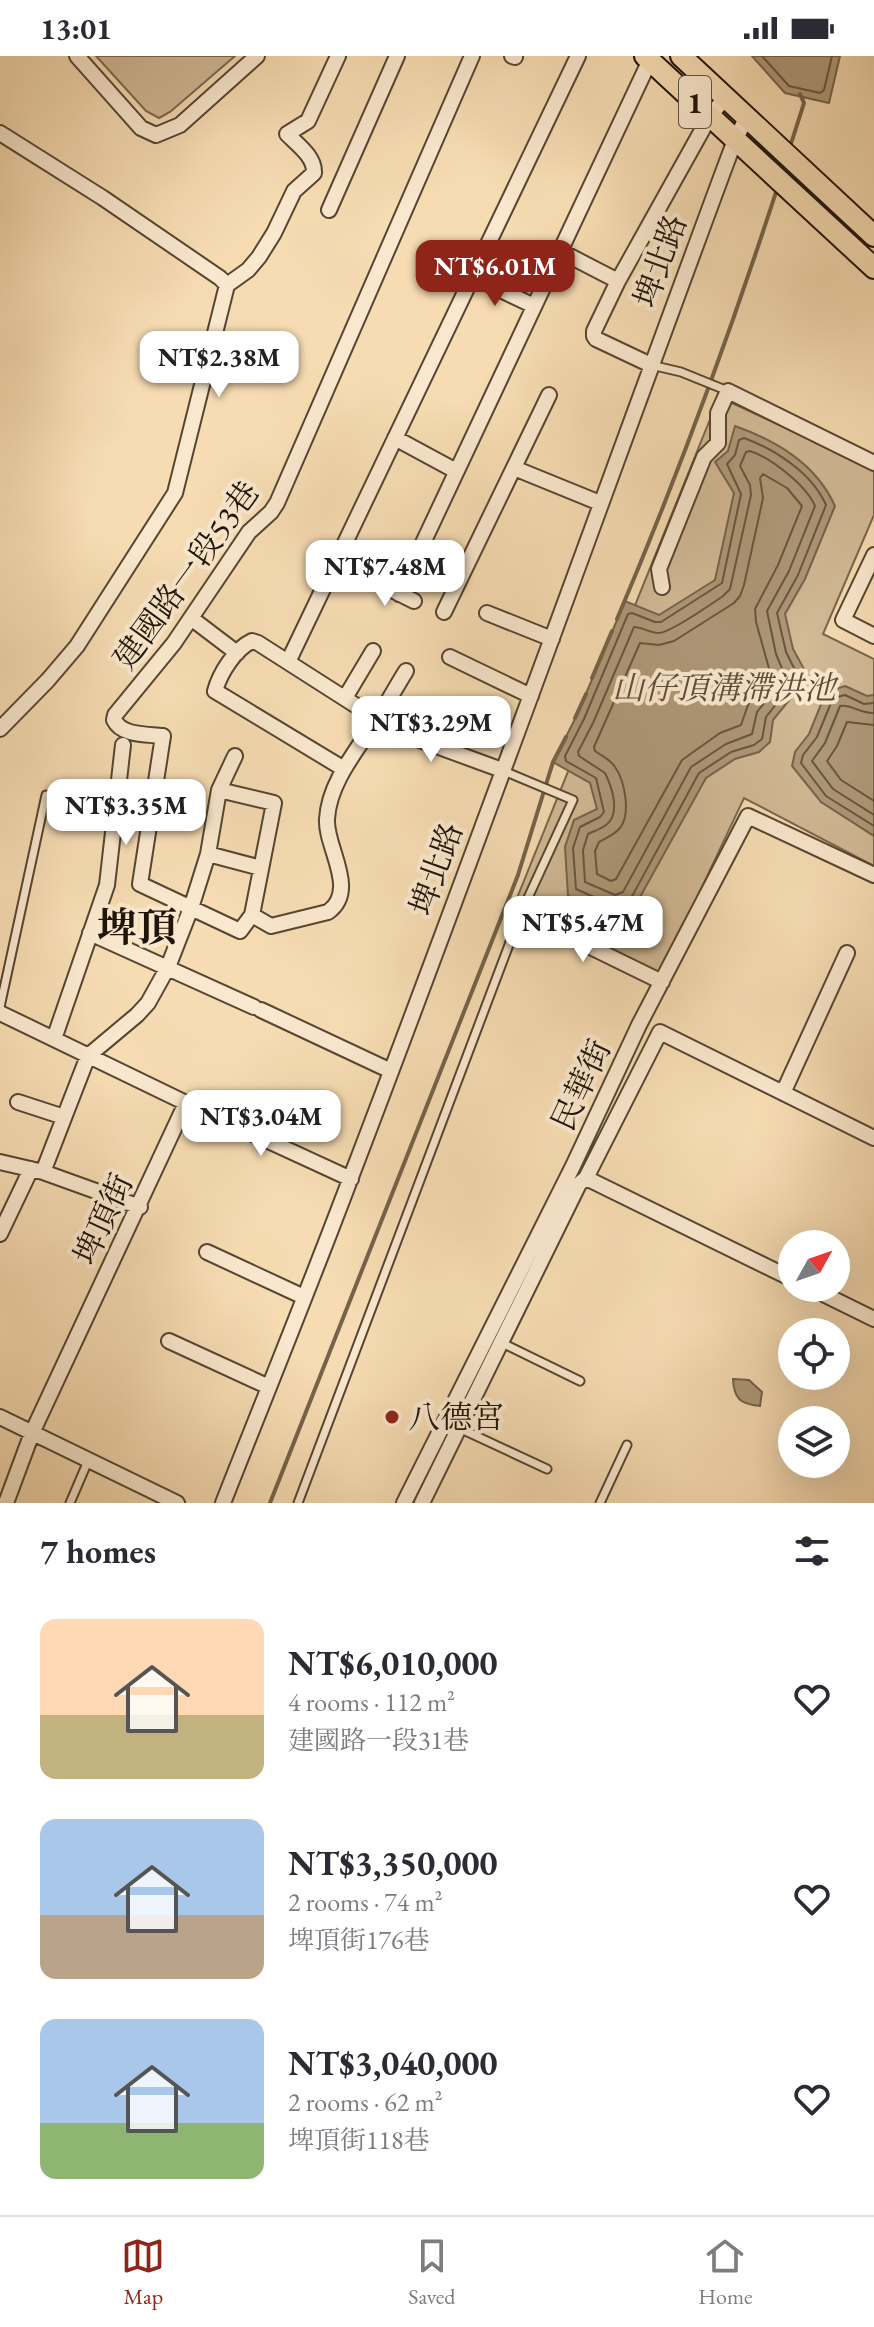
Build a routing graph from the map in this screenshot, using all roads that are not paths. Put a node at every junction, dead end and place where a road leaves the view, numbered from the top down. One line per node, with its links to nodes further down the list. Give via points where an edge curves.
1 (77, 56): 2 (street, via 141,128 156,135 180,125)
2 (257, 56)
3 (338, 56): 20 (street, via 308,121 287,134 311,159 314,173 294,191 259,257)
4 (397, 56): 14 (street)
5 (472, 56): 37 (street, 建國路一段53巷, via 277,503 249,532)
6 (578, 56): 18 (street)
7 (681, 56): 9 (main road, 1)
8 (648, 58): 10 (main road, 1); 16 (street)
9 (725, 98): 10 (street); 11 (main road, 1)
10 (710, 116): 13 (main road, 1); 19 (street)
11 (753, 123): 13 (street, 埤北路); 15 (main road, 1)
12 (0, 133): 20 (street)
13 (740, 144): 17 (main road, 1); 22 (street, 埤北路)
14 (329, 210)
15 (874, 236)
16 (560, 251): 19 (street); 21 (street)
17 (874, 268)
18 (472, 276): 21 (street); 25 (street)
19 (618, 281): 22 (street, via 594,336)
20 (227, 285): 48 (street, via 175,493 77,646)
21 (534, 306): 28 (street)
22 (651, 365): 23 (lane); 29 (street, 埤北路)
23 (728, 391): 26 (street); 32 (street, via 718,413 718,443 704,457 659,569)
24 (549, 395): 27 (street)
25 (395, 438): 28 (street); 43 (street)
26 (874, 463)
27 (514, 468): 29 (street); 35 (street)
28 (456, 471): 33 (street)
29 (600, 503): 39 (street, 埤北路)
30 (874, 555): 38 (street, via 843,620)
31 (372, 580): 33 (street)
32 (662, 587)
33 (399, 594): 34 (street)
34 (414, 601)
35 (444, 612)
36 (487, 613): 39 (street)
37 (191, 618): 41 (street); 58 (street, 建國路一段53巷, via 114,720 123,731 163,736 140,884)
38 (874, 636)
39 (552, 639): 45 (street, 埤北路)
40 (373, 651): 46 (street)
41 (237, 653): 43 (street, via 252,641); 51 (street, via 215,691)
42 (450, 657): 45 (street)
43 (288, 662): 46 (street)
44 (406, 671): 47 (street)
45 (531, 696): 52 (street, 埤北路)
46 (345, 698): 47 (street)
47 (377, 719): 51 (street); 52 (street)
48 (0, 729)
49 (123, 745): 61 (street, via 107,885)
50 (235, 756): 53 (street)
51 (344, 769): 60 (street, via 326,821 342,880 335,906 271,926)
52 (502, 770): 59 (lane, via 573,800); 69 (street, 埤北路)
53 (219, 790): 55 (street); 56 (street, via 274,803)
54 (46, 795): 65 (lane)
55 (208, 854): 56 (street); 58 (street)
56 (261, 868): 60 (street)
57 (874, 875): 64 (street, 民華街, via 748,816)
58 (191, 908): 60 (street, via 240,931); 63 (street)
59 (521, 913): 64 (street); 100 (lane)
60 (252, 915)
61 (90, 933): 63 (street); 67 (street)
62 (847, 953): 70 (street)
63 (168, 967): 68 (street, via 148,1003); 69 (street)
64 (662, 982): 101 (street, 民華街)
65 (0, 1007)
66 (0, 1013): 67 (street)
67 (54, 1039): 68 (street)
68 (88, 1056): 72 (street); 73 (street)
69 (391, 1071): 78 (street, 埤北路)
70 (783, 1093): 74 (street); 77 (street, via 660,1032)
71 (18, 1102): 73 (street)
72 (186, 1103): 78 (street); 79 (street, 埤頂街)
73 (64, 1117): 76 (street)
74 (874, 1138)
75 (0, 1162): 76 (street)
76 (37, 1170): 79 (street); 80 (street)
77 (586, 1178): 82 (street); 87 (street)
78 (351, 1179): 83 (street, 埤北路)
79 (140, 1207): 92 (street, 埤頂街)
80 (0, 1234)
81 (207, 1252): 83 (street)
82 (778, 1272)
83 (304, 1297): 89 (street, 埤北路)
84 (839, 1302): 85 (street)
85 (874, 1319)
86 (169, 1341): 89 (street)
87 (502, 1343): 88 (lane); 91 (street)
88 (580, 1381)
89 (269, 1387): 99 (street, 埤北路)
90 (0, 1417): 92 (street)
91 (459, 1428): 95 (lane); 102 (street)
92 (32, 1433): 94 (street); 96 (street, 埤頂街)
93 (627, 1445): 103 (lane)
94 (89, 1461): 97 (lane); 98 (street)
95 (547, 1469)
96 (6, 1503)
97 (70, 1503)
98 (177, 1503)
99 (223, 1503)
100 (298, 1503)
101 (404, 1503)
102 (422, 1503)
103 (600, 1503)

